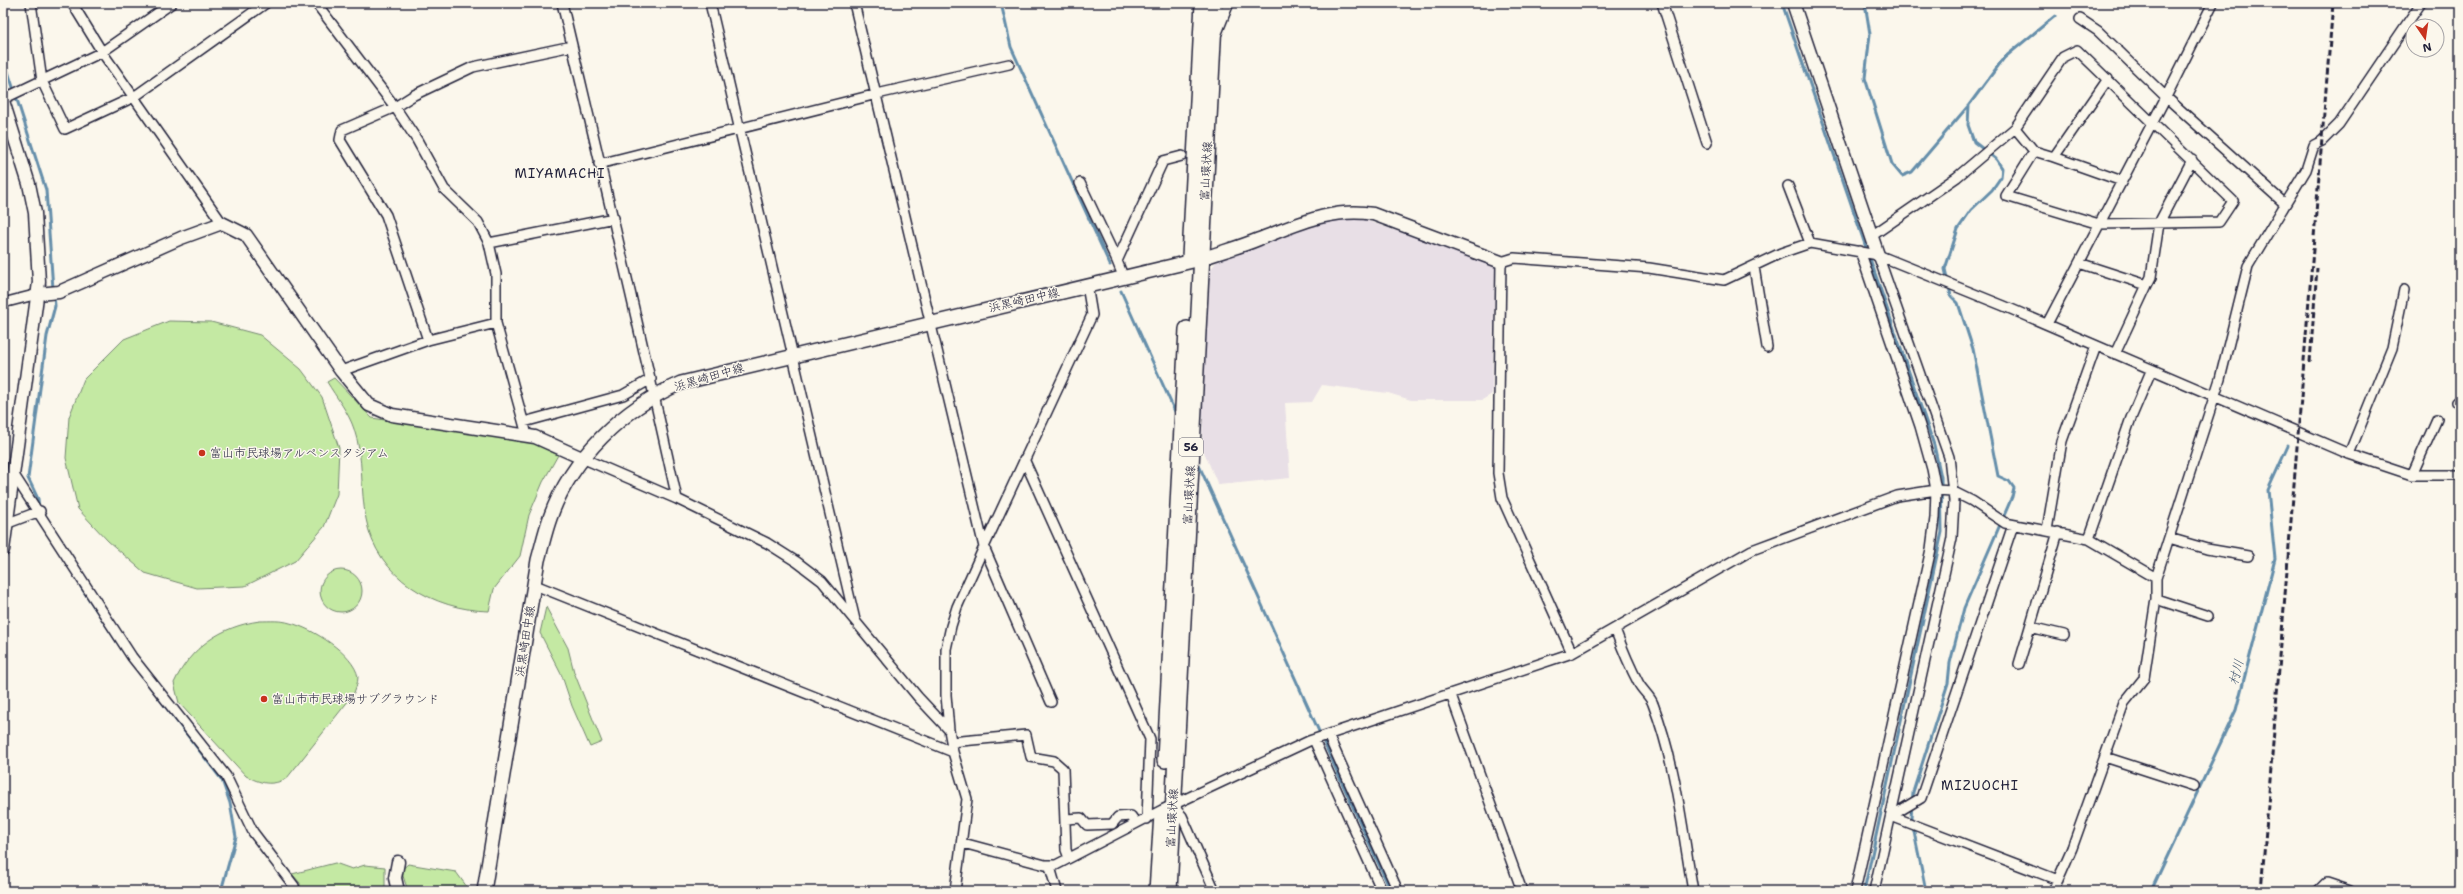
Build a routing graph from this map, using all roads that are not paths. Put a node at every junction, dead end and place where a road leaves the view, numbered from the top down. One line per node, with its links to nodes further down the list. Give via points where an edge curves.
1 (31, 3): 23 (street)
2 (73, 3): 20 (street)
3 (172, 3): 20 (street)
4 (266, 3): 16 (street)
5 (316, 3): 28 (street)
6 (562, 3): 19 (street)
7 (710, 3): 31 (street)
8 (854, 3): 24 (street)
9 (1203, 3): 51 (main road, 富山環状線 / 56)
10 (1215, 3): 18 (main road, 富山環状線 / 56)
11 (1229, 3): 18 (street)
12 (1662, 3): 32 (street)
13 (1793, 3): 46 (street)
14 (2213, 3): 26 (street)
15 (2421, 3): 41 (street, via 2339,124 2322,141 2314,144 2306,170)
16 (255, 6): 25 (street)
17 (2080, 19): 26 (street, via 2098,31)
18 (1213, 43): 51 (main road, 富山環状線 / 56)
19 (572, 46): 28 (street, via 473,67 414,95); 37 (street)
20 (102, 52): 23 (street); 25 (street)
21 (1010, 64): 24 (street)
22 (2108, 79): 29 (street); 30 (street, via 2077,50 2063,57); 35 (street)
23 (42, 81): 25 (street, via 66,129); 27 (street)
24 (877, 94): 31 (street); 62 (street)
25 (134, 97): 44 (street)
26 (2166, 97): 29 (street); 41 (street)
27 (3, 100): 60 (street, via 29,184 35,213)
28 (395, 107): 47 (street, via 444,188 478,222); 65 (street, via 342,130 340,140 386,215)
29 (2152, 121): 36 (street); 38 (street)
30 (2015, 128): 33 (street); 46 (street, via 1957,177)
31 (739, 129): 37 (street); 69 (street)
32 (1707, 142)
33 (2034, 151): 35 (street); 45 (street, via 2006,196)
34 (1182, 156): 52 (street, via 1163,161)
35 (2054, 157): 38 (street)
36 (2192, 160): 43 (street); 43 (street, via 2233,201 2219,222)
37 (599, 164): 42 (street)
38 (2122, 181): 45 (street)
39 (1080, 184): 52 (street)
40 (1788, 186): 48 (street)
41 (2286, 204): 74 (street, via 2248,266)
42 (614, 218): 47 (street); 72 (street)
43 (2159, 223): 45 (street); 58 (street, via 2151,277)
44 (222, 224): 60 (street, via 180,238 70,288); 70 (street, via 246,235)
45 (2099, 224): 54 (street)
46 (1873, 235): 50 (street)
47 (489, 243): 63 (street, via 496,274)
48 (1810, 244): 49 (street); 55 (street, via 1781,253)
49 (1860, 251): 50 (street); 84 (street, via 1920,426)
50 (1878, 255): 64 (street); 85 (street, via 1949,457)
51 (1195, 260): 53 (street, via 1319,217 1359,211); 56 (main road, 浜黒崎田中線); 116 (main road, 富山環状線 / 56)
52 (1117, 261): 56 (street)
53 (1502, 262): 55 (street, via 1514,258 1649,268 1724,280); 105 (street, via 1498,473 1502,498)
54 (2079, 263): 58 (street); 64 (street)
55 (1754, 267): 67 (street)
56 (1123, 276): 57 (main road, 浜黒崎田中線)
57 (1087, 285): 62 (main road, 浜黒崎田中線); 80 (street, via 1092,315)
58 (2147, 286): 68 (street)
59 (2404, 290): 78 (street, via 2392,348)
60 (38, 294): 61 (street); 81 (street)
61 (3, 303)
62 (930, 322): 69 (main road, 浜黒崎田中線); 94 (street)
63 (496, 323): 65 (street); 76 (street)
64 (2047, 324): 66 (street)
65 (428, 340): 70 (street)
66 (2096, 346): 68 (street); 90 (street, via 2062,441)
67 (1767, 347)
68 (2115, 354): 71 (street)
69 (793, 355): 73 (main road, 浜黒崎田中線, via 681,383); 101 (street)
70 (341, 371): 77 (street, via 369,405 377,410 392,415)
71 (2151, 371): 74 (street); 93 (street, via 2131,418)
72 (651, 379): 73 (street); 76 (street, via 624,395)
73 (654, 394): 79 (main road, 浜黒崎田中線, via 617,423); 86 (street)
74 (2214, 398): 78 (street); 92 (street)
75 (2438, 419): 82 (street)
76 (524, 422): 77 (street)
77 (527, 435): 79 (street)
78 (2349, 454): 82 (street)
79 (582, 458): 86 (street); 98 (main road, 浜黒崎田中線, via 550,517 538,560)
80 (1024, 459): 94 (street); 118 (street, via 1150,739)
81 (14, 475): 87 (street); 89 (street)
82 (2412, 475): 83 (street)
83 (2460, 475)
84 (1936, 490): 85 (street); 103 (street, via 1897,496 1752,550); 138 (street, via 1931,549)
85 (1952, 491): 88 (street, via 2005,523); 117 (street, via 1952,538)
86 (677, 499): 101 (street, via 767,543 797,562 822,580)
87 (40, 511): 89 (street); 126 (street, via 132,657 226,776 253,832 294,886)
88 (2013, 524): 90 (street); 117 (street, via 1921,798)
89 (5, 525): 95 (street)
90 (2047, 530): 91 (street)
91 (2058, 532): 93 (street); 102 (street)
92 (2169, 538): 96 (street, via 2207,549); 97 (street)
93 (2089, 539): 97 (street)
94 (984, 547): 108 (street); 109 (street, via 957,608 946,649)
95 (3, 550)
96 (2248, 556)
97 (2156, 578): 99 (street)
98 (535, 585): 113 (street); 128 (main road, 浜黒崎田中線)
99 (2156, 599): 100 (street); 114 (street, via 2144,678 2124,703)
100 (2208, 616)
101 (855, 620): 109 (street)
102 (2030, 627): 104 (street); 106 (street)
103 (1615, 629): 105 (street); 137 (street, via 1631,668 1653,702 1667,746 1685,834)
104 (2064, 635)
105 (1572, 653): 107 (street)
106 (2019, 664)
107 (1451, 695): 110 (street); 136 (street)
108 (1051, 702)
109 (949, 730): 112 (street)
110 (1328, 735): 111 (street); 135 (street)
111 (1314, 740): 116 (street); 134 (street)
112 (951, 742): 113 (street); 119 (street, via 1026,735 1031,757 1054,761 1063,769)
113 (953, 752): 121 (street, via 967,800)
114 (2105, 757): 115 (street); 125 (street)
115 (2194, 786)
116 (1167, 808): 118 (street); 131 (main road, 富山環状線 / 56); 132 (main road, 富山環状線 / 56); 133 (street, via 1182,816)
117 (1891, 816): 125 (street); 139 (street)
118 (1147, 818): 120 (street)
119 (1066, 819): 120 (street, via 1081,818 1087,825 1112,824 1118,817 1131,816); 122 (street, via 1066,850)
120 (1136, 823): 122 (street)
121 (963, 843): 124 (street); 129 (street)
122 (1069, 858): 124 (street)
123 (398, 862): 127 (street, via 395,878)
124 (1050, 866): 130 (street)
125 (2058, 880): 140 (street)
126 (295, 891)
127 (398, 891)
128 (484, 891)
129 (955, 891)
130 (1057, 891)
131 (1157, 891)
132 (1169, 891)
133 (1215, 891)
134 (1382, 891)
135 (1398, 891)
136 (1522, 891)
137 (1693, 891)
138 (1855, 891)
139 (1874, 891)
140 (2053, 891)
141 (2318, 891): 142 (street, via 2326,883)
142 (2350, 891)

